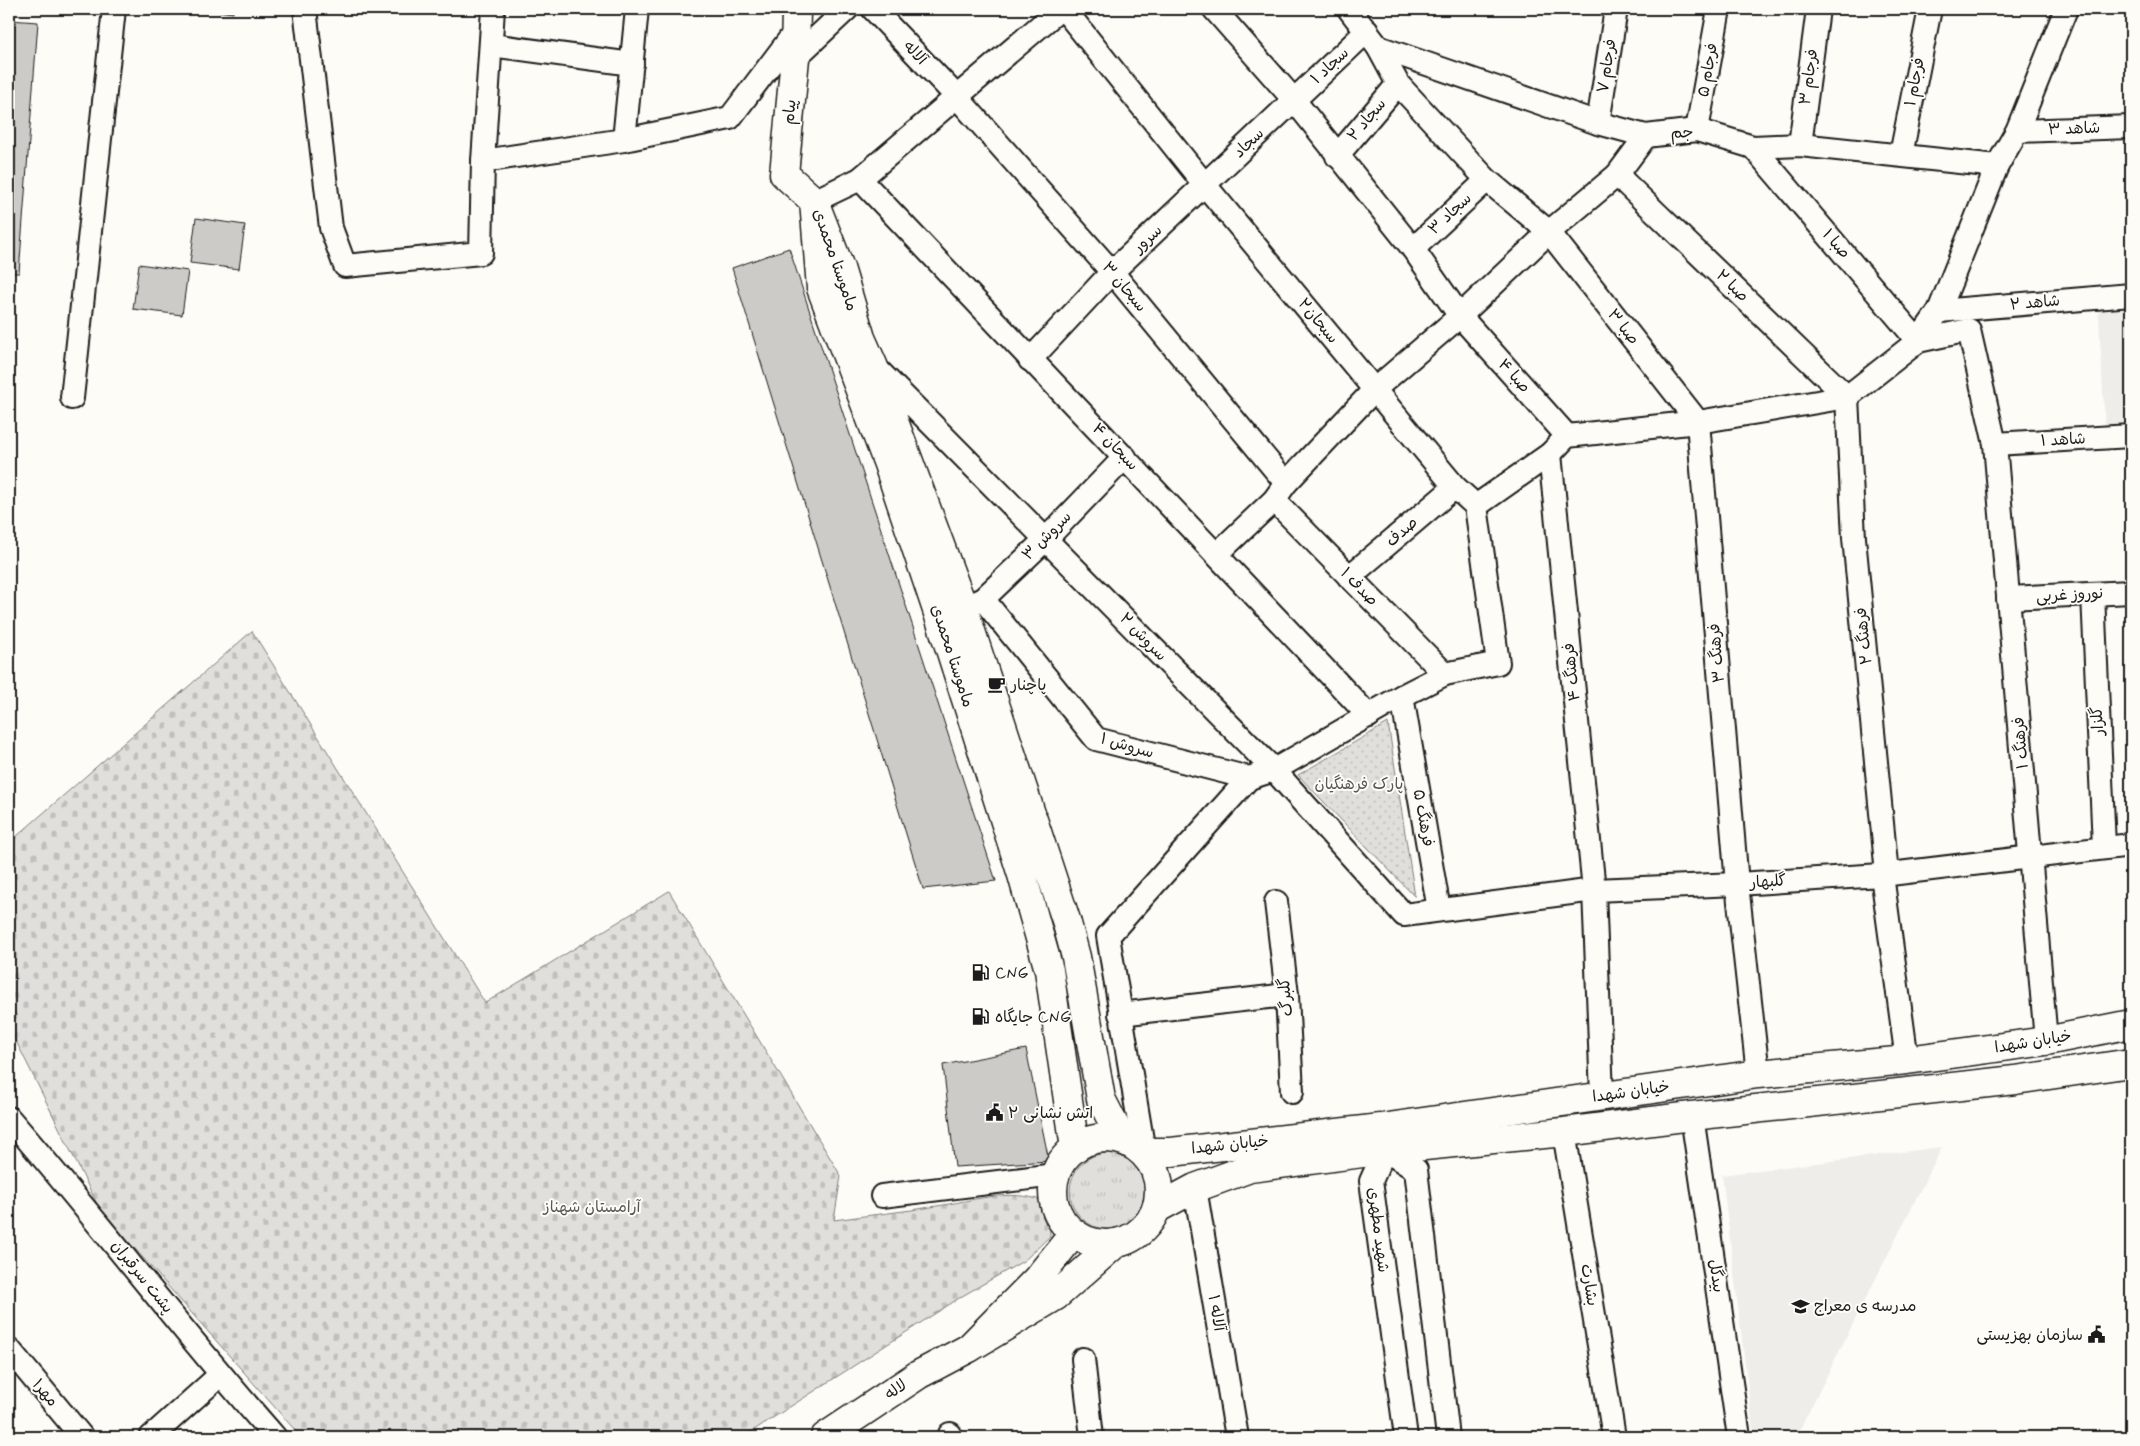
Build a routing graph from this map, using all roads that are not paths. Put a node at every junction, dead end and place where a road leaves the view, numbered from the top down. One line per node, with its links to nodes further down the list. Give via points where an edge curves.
1 (114, 9): 50 (street)
2 (305, 9): 32 (street, via 332,228 345,266 482,253)
3 (494, 9): 17 (street)
4 (637, 9): 18 (street)
5 (847, 9): 15 (street)
6 (873, 9): 20 (street, آلاله)
7 (1062, 9): 20 (street); 37 (street, سبحان۲)
8 (1214, 9): 21 (street, صبا ۴)
9 (1349, 9): 16 (street, صبا ۳)
10 (1616, 9): 22 (street, فرجام ۷)
11 (1719, 9): 24 (street, فرجام ۵)
12 (1818, 9): 28 (street, فرجام ۳)
13 (1930, 9): 30 (street, فرجام ۱)
14 (2066, 9): 25 (street)
15 (795, 33): 27 (street, via 730,118); 38 (main road, پیام, via 784,174)
16 (1373, 39): 19 (street, صبا ۳); 21 (street, سجاد ۱); 22 (street, جم)
17 (490, 45): 18 (street); 32 (street)
18 (632, 64): 27 (street)
19 (1398, 84): 31 (street, سجاد ۲); 36 (street, صبا ۳)
20 (956, 97): 35 (street); 41 (street, سبحان ۳)
21 (1294, 100): 31 (street, صبا ۴); 37 (street, سجاد)
22 (1598, 122): 26 (street, جم)
23 (2131, 126): 25 (street, شاهد ۳)
24 (1697, 130): 26 (street, جم); 29 (street, جم)
25 (2017, 131): 33 (street)
26 (1646, 136): 34 (street)
27 (624, 140): 32 (street)
28 (1800, 145): 29 (street, جم); 30 (street, جم)
29 (1753, 148): 45 (street, صبا ۱)
30 (1901, 154): 33 (street, جم)
31 (1337, 156): 40 (street, صبا ۴)
32 (483, 161)
33 (1997, 166): 43 (street)
34 (1617, 175): 39 (street); 49 (street, صبا ۲)
35 (860, 179): 38 (street); 46 (street, سبحان ۴)
36 (1487, 180): 39 (street, صبا ۳); 40 (street, سجاد ۳)
37 (1205, 185): 41 (street, سرور); 48 (street, سبحان۲)
38 (814, 201): 47 (main road, ماموستا محمدی); 95 (main road, ماموستا محمدی, via 821,288 888,464 950,649 1047,960 1060,1029)
39 (1549, 232): 44 (street); 51 (street, صبا ۳)
40 (1413, 249): 44 (street, صبا ۴)
41 (1112, 272): 46 (street, سرور); 58 (street, سبحان ۳)
42 (2131, 295): 43 (street, شاهد ۲)
43 (1938, 311): 45 (street)
44 (1460, 316): 48 (street); 52 (street, صبا ۴)
45 (1918, 341): 49 (street); 54 (street, فرهنگ ۱, via 1969,330)
46 (1030, 360): 56 (street, سبحان ۴)
47 (873, 366): 60 (street, سروش ۲); 66 (main road, ماموستا محمدی)
48 (1375, 389): 57 (street, سبحان۲); 58 (street)
49 (1847, 397): 51 (street); 75 (street, فرهنگ ۲, via 1854,538)
50 (72, 398)
51 (1698, 422): 52 (street); 76 (street, فرهنگ ۳)
52 (1567, 436): 55 (street)
53 (2131, 436): 54 (street, شاهد ۱)
54 (1995, 444): 65 (street, فرهنگ ۱)
55 (1550, 454): 59 (street); 77 (street, فرهنگ ۴)
56 (1125, 457): 60 (street, سروش ۳); 61 (street, سبحان ۴)
57 (1455, 487): 59 (street, سبحان۲); 62 (street, صدف)
58 (1280, 492): 61 (street); 62 (street, صدف ۱)
59 (1476, 506): 67 (street, via 1498,663)
60 (1046, 538): 66 (street, سروش ۳); 70 (street, سروش ۲)
61 (1217, 554): 69 (street, سبحان ۴)
62 (1349, 577): 67 (street, صدف ۱)
63 (2131, 592): 64 (street, نوروز غربی)
64 (2092, 594): 65 (street, نوروز غربی); 73 (street, گلزار)
65 (2008, 598): 74 (street, فرهنگ ۱)
66 (973, 603): 71 (street, سروش ۱, via 1096,739); 94 (main road, ماموستا محمدی, via 1076,957 1101,1099)
67 (1445, 674): 68 (street)
68 (1402, 696): 69 (street); 79 (street, فرهنگ ۵)
69 (1369, 716): 70 (street)
70 (1274, 770): 71 (street); 80 (street, سروش ۲)
71 (1249, 778): 82 (street, via 1108,936)
72 (2131, 845): 73 (street, گلبهار)
73 (2104, 847): 74 (street, گلبهار)
74 (2031, 857): 75 (street, گلبهار); 84 (street, فرهنگ ۱)
75 (1885, 874): 76 (street, گلبهار); 85 (street, فرهنگ ۲)
76 (1737, 884): 77 (street, گلبهار); 87 (street, فرهنگ ۳)
77 (1594, 890): 79 (street, گلبهار); 89 (street, فرهنگ ۴)
78 (1276, 902): 81 (street, گلبرگ)
79 (1439, 910): 80 (street, گلبهار)
80 (1404, 915)
81 (1287, 995): 82 (street); 88 (street, گلبرگ)
82 (1120, 1014): 94 (street)
83 (2131, 1024): 84 (main road, خیابان شهدا)
84 (2046, 1042): 85 (main road, خیابان شهدا)
85 (1907, 1060): 87 (main road, خیابان شهدا)
86 (2131, 1063): 90 (main road, خیابان شهدا, via 2015,1080)
87 (1758, 1074): 89 (main road, خیابان شهدا)
88 (1292, 1092)
89 (1602, 1096): 93 (main road, خیابان شهدا)
90 (1692, 1116): 92 (main road, خیابان شهدا); 115 (street, بیدگل)
91 (9, 1118): 105 (street, پشت سرقبران, via 79,1199)
92 (1564, 1132): 93 (main road, خیابان شهدا); 114 (street, بشارت)
93 (1383, 1139): 94 (main road, خیابان شهدا, via 1171,1152); 97 (main road, خیابان شهدا, via 1250,1168); 112 (street, شهید مطهری, via 1371,1181); 113 (street, via 1416,1170)
94 (1133, 1145): 95 (main road, via 1106,1138 1090,1140); 99 (main road, via 1142,1151 1156,1172 1159,1184)
95 (1075, 1148): 96 (main road)
96 (1055, 1175): 98 (street); 100 (main road, via 1055,1207 1062,1222)
97 (1195, 1188): 99 (main road, خیابان شهدا); 111 (street, آلاله ۱)
98 (882, 1196)
99 (1156, 1209): 101 (main road, via 1147,1225 1133,1237)
100 (1074, 1233): 101 (main road, via 1087,1241); 102 (main road, via 1037,1279)
101 (1116, 1243): 102 (main road, via 1056,1296)
102 (969, 1348): 109 (main road, لاله, via 918,1375)
103 (9, 1349): 106 (street, مهر۱)
104 (1083, 1359): 110 (street)
105 (220, 1375): 107 (street); 108 (street, پشت سرقبران)
106 (82, 1437)
107 (151, 1437)
108 (275, 1437)
109 (826, 1437)
110 (1092, 1437)
111 (1237, 1437)
112 (1406, 1437)
113 (1448, 1437)
114 (1614, 1437)
115 (1739, 1437)

